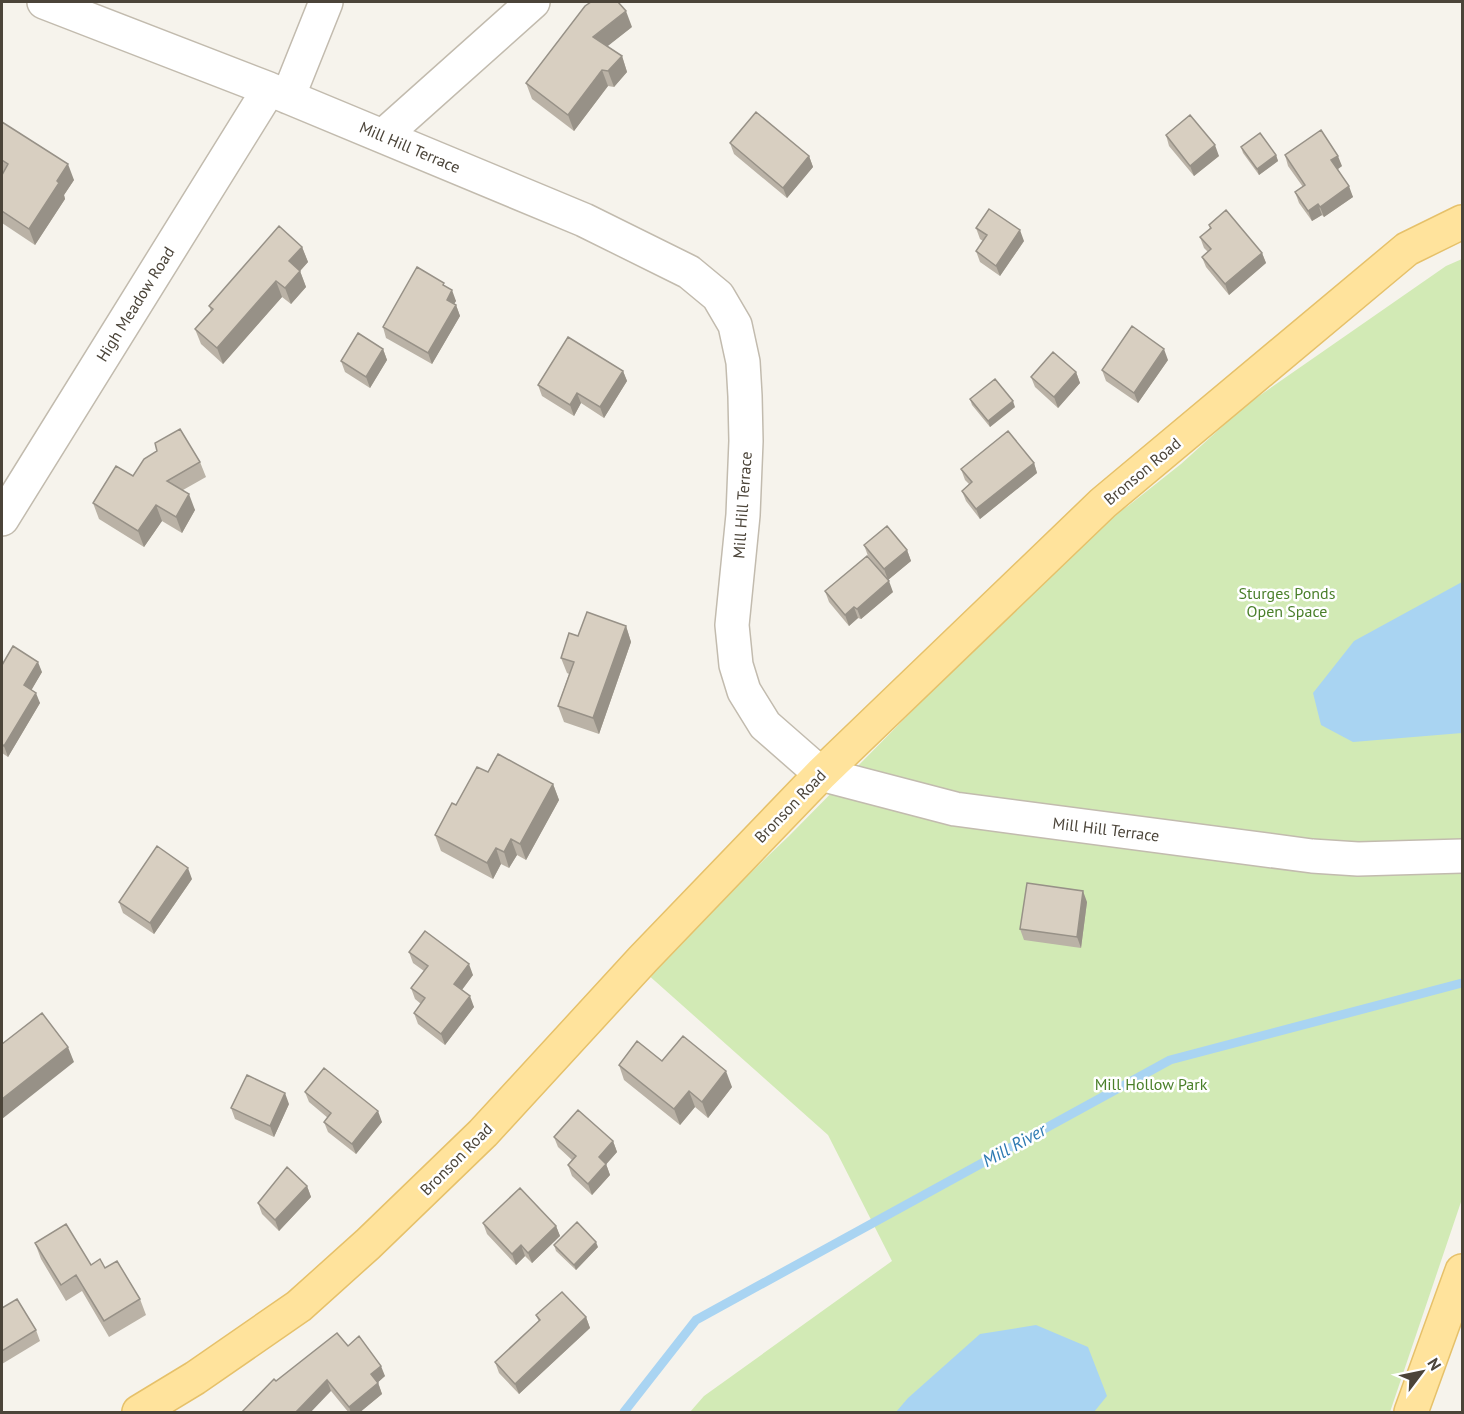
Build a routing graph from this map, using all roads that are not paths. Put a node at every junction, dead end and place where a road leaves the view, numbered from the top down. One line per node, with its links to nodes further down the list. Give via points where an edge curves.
1 (44, 2): 4 (street, Mill Hill Terrace)
2 (326, 2): 4 (street, High Meadow Road)
3 (533, 2): 5 (street)
4 (278, 93): 5 (street, Mill Hill Terrace); 7 (street, High Meadow Road)
5 (383, 136): 8 (street, Mill Hill Terrace, via 584,220 665,259 699,279 718,296 735,326 745,396 743,515 732,626 736,665 744,691 765,725)
6 (1462, 222): 8 (main road, Bronson Road, via 1407,249 1103,503)
7 (2, 519)
8 (821, 774): 9 (street, Mill Hill Terrace, via 954,809 1312,856); 11 (main road, Bronson Road, via 483,1133 369,1244 299,1306)
9 (1462, 856)
10 (1462, 1271): 12 (main road)
11 (139, 1413)
12 (1411, 1413)

